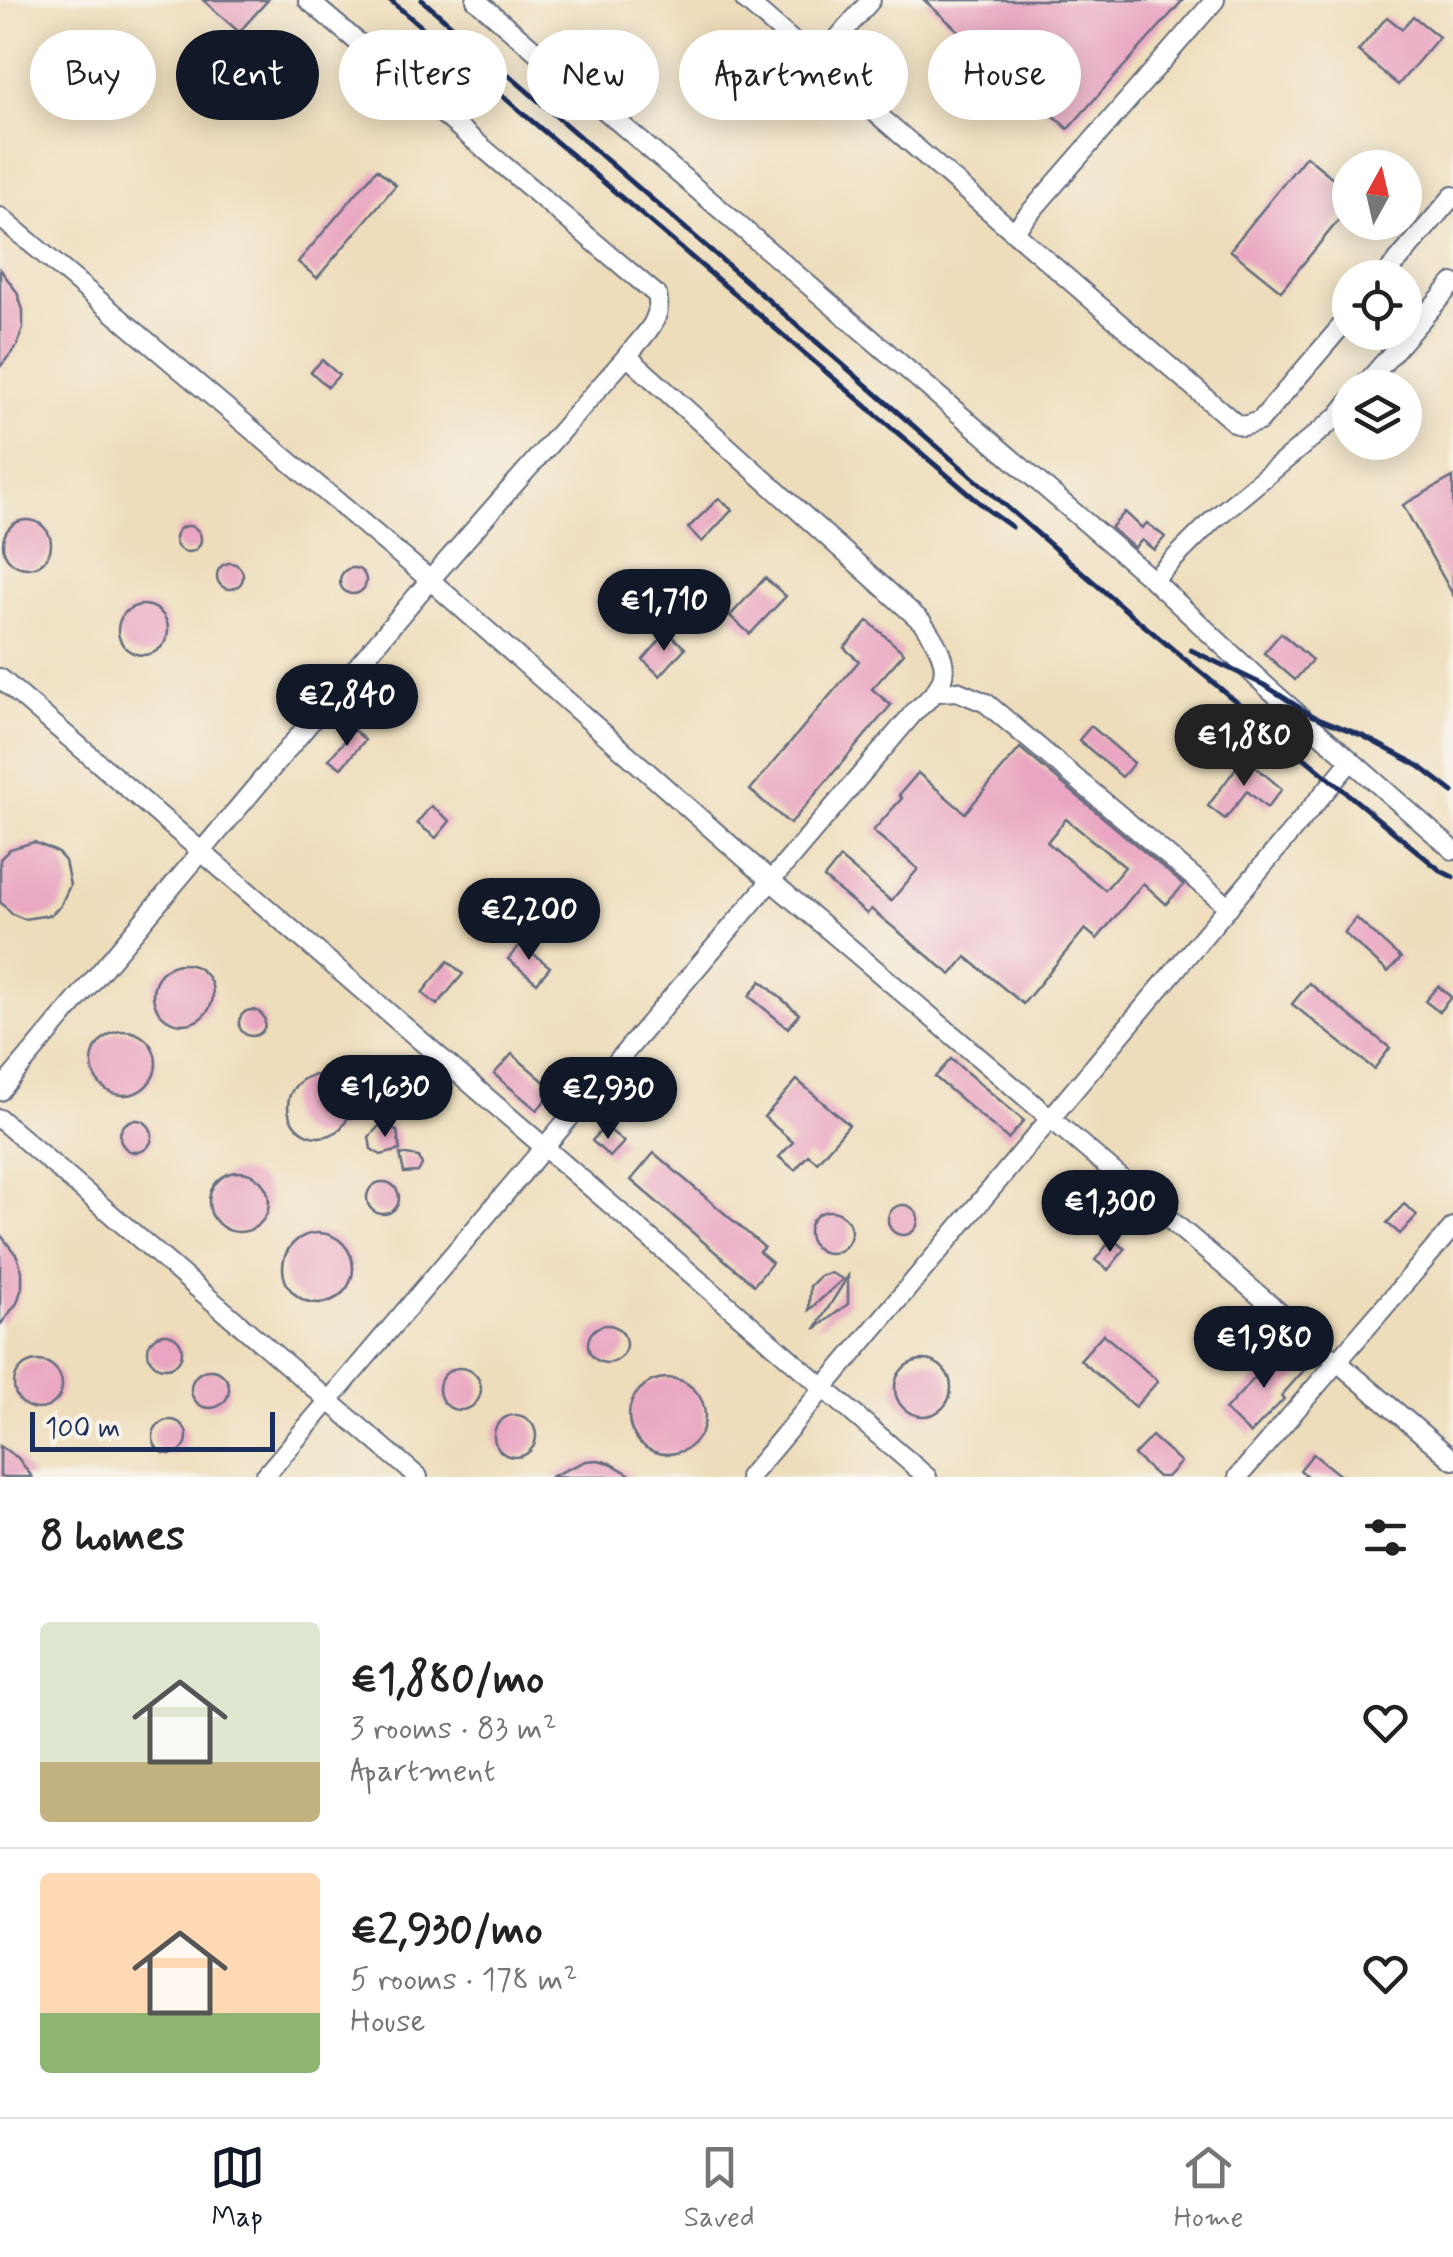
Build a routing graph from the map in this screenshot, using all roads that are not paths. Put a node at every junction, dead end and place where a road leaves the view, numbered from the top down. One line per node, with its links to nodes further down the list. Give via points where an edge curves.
1 (308, 0): 15 (lane, via 657,294 656,320)
2 (476, 0): 19 (lane)
3 (745, 0): 6 (lane)
4 (871, 0): 7 (lane)
5 (1215, 0): 11 (lane)
6 (780, 30)
7 (845, 30)
8 (885, 120): 11 (lane)
9 (1453, 196): 12 (lane)
10 (0, 218): 18 (lane)
11 (1014, 231): 14 (lane, via 1243,426 1260,421)
12 (1398, 260)
13 (1453, 283): 16 (lane)
14 (1332, 337)
15 (626, 356): 18 (lane); 21 (lane, via 922,622 940,646 945,669)
16 (1378, 370)
17 (1332, 421): 19 (lane, via 1213,520)
18 (430, 580): 24 (lane); 25 (lane)
19 (1154, 580): 22 (lane)
20 (0, 678): 24 (lane)
21 (939, 692): 25 (lane, via 916,710); 26 (lane, via 957,691 986,703)
22 (1350, 762): 23 (lane); 26 (lane)
23 (1453, 850)
24 (200, 851): 27 (lane); 30 (lane)
25 (771, 881): 28 (lane); 30 (lane)
26 (1229, 907): 28 (lane)
27 (0, 1092)
28 (1050, 1115): 32 (lane); 33 (lane)
29 (0, 1119): 34 (lane)
30 (546, 1148): 33 (lane); 34 (lane)
31 (1453, 1227): 32 (lane)
32 (1338, 1361): 35 (lane); 40 (lane)
33 (823, 1388): 38 (lane); 39 (lane)
34 (330, 1401): 36 (lane); 37 (lane)
35 (1453, 1460)
36 (264, 1477)
37 (418, 1477)
38 (749, 1477)
39 (927, 1477)
40 (1238, 1477)

